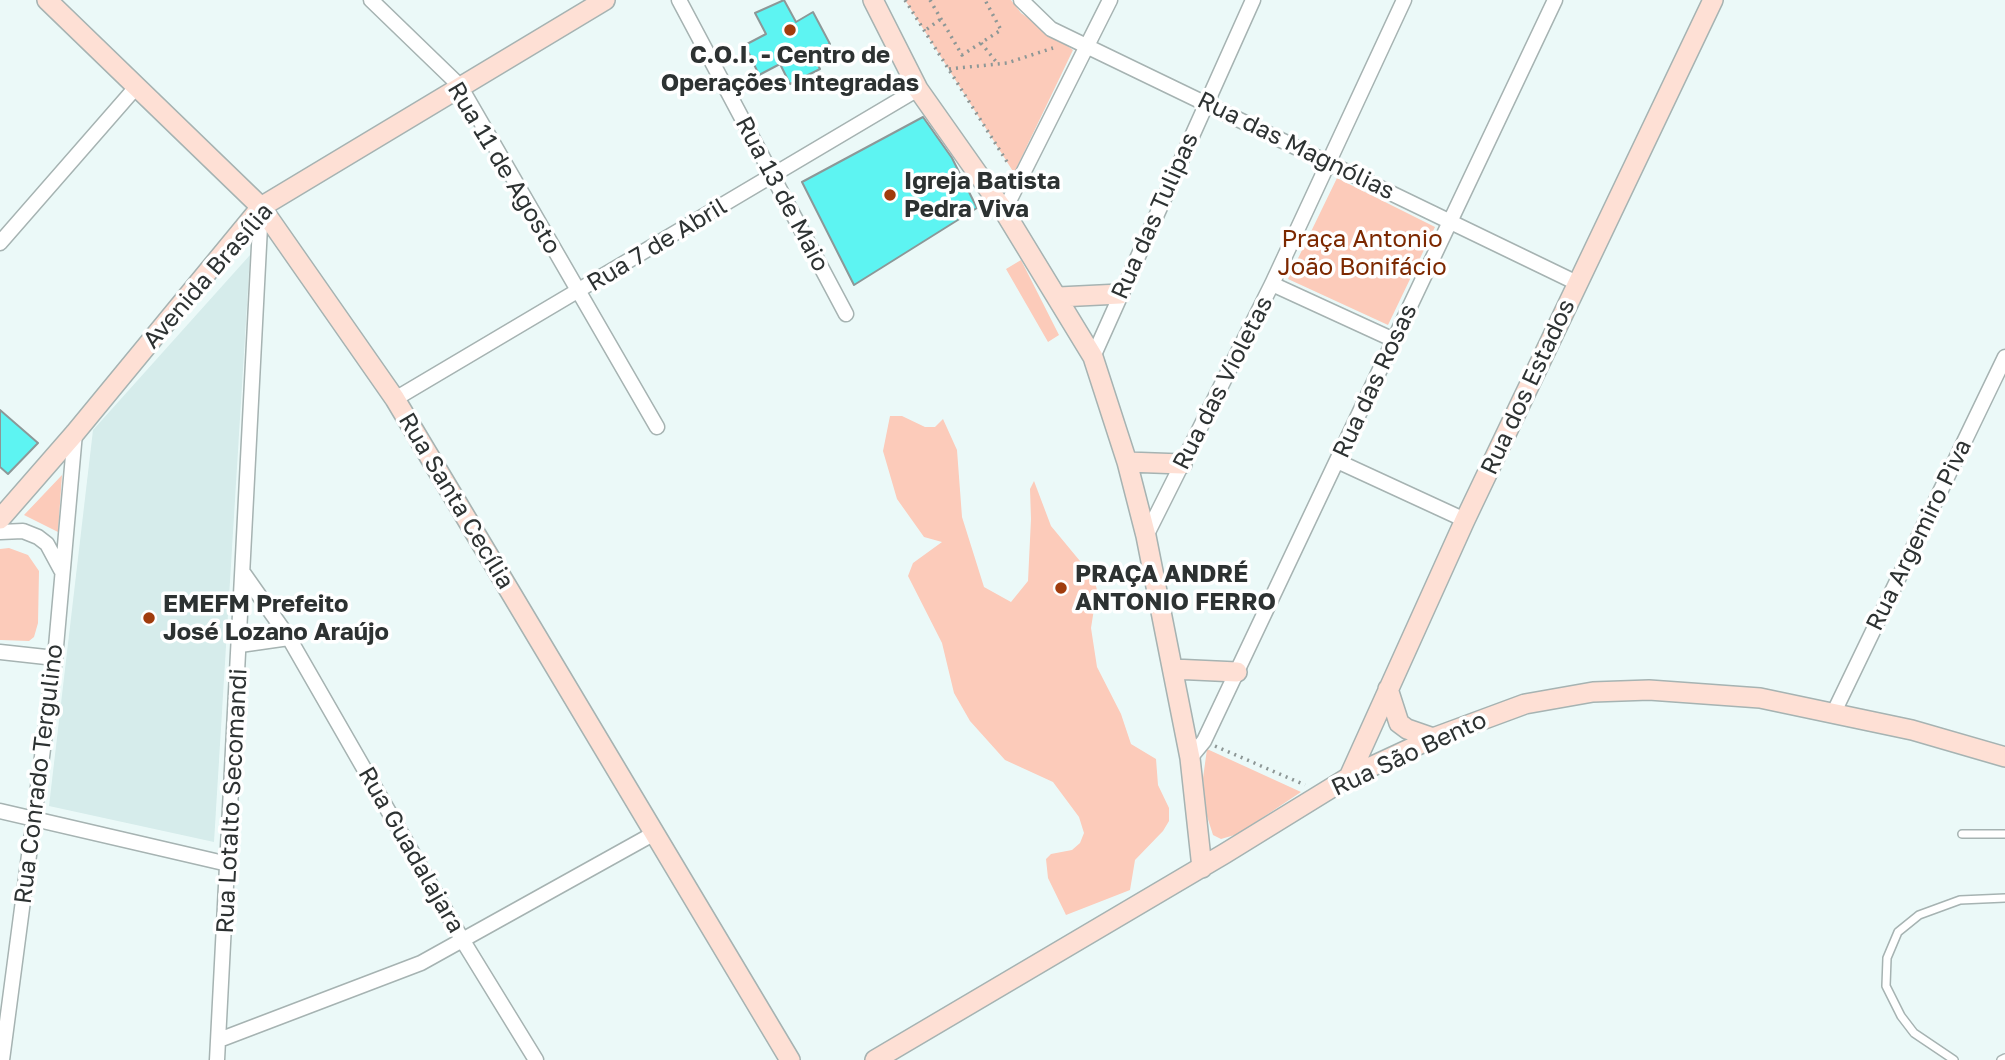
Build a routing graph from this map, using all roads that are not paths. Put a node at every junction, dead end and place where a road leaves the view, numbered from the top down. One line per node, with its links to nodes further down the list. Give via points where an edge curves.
1 (47, 0): 13 (street, Rua Santa Cecília)
2 (371, 0): 14 (street, Rua 11 de Agosto)
3 (605, 0): 14 (street, Avenida Brasília)
4 (678, 0): 18 (street, Rua 13 de Maio)
5 (873, 0): 15 (street)
6 (1021, 0): 12 (street, Rua das Magnólias, via 1051,29)
7 (1110, 0): 12 (street)
8 (1253, 0): 16 (street, Rua das Tulipas)
9 (1404, 0): 17 (street, Rua das Violetas)
10 (1555, 0): 21 (street, Rua das Rosas)
11 (1713, 0): 23 (street, Rua dos Estados)
12 (1088, 47): 16 (street, Rua das Magnólias); 20 (street)
13 (137, 86): 19 (street, Rua Santa Cecília); 22 (street)
14 (460, 86): 19 (street, Avenida Brasília); 25 (street, Rua 11 de Agosto)
15 (918, 89): 18 (street, Rua 7 de Abril); 20 (street)
16 (1205, 103): 17 (street, Rua das Magnólias); 26 (street, Rua das Tulipas)
17 (1330, 162): 21 (street, Rua das Magnólias); 24 (street, Rua das Violetas)
18 (771, 177): 25 (street, Rua 7 de Abril); 28 (street, Rua 13 de Maio)
19 (261, 207): 32 (street, Rua Santa Cecília); 34 (street, Avenida Brasília); 43 (street, Rua Lotalto Secomandi)
20 (1004, 211): 27 (street)
21 (1450, 222): 23 (street, Rua das Magnólias); 29 (street, Rua das Rosas)
22 (0, 243)
23 (1577, 283): 39 (street, Rua dos Estados)
24 (1272, 284): 29 (street); 37 (street, Rua das Violetas)
25 (577, 294): 32 (street, Rua 7 de Abril); 33 (street, Rua 11 de Agosto)
26 (1120, 294): 27 (street); 30 (street, Rua das Tulipas)
27 (1059, 297): 30 (street)
28 (846, 314)
29 (1394, 340): 35 (street, Rua das Rosas)
30 (1093, 357): 36 (street)
31 (2005, 358): 51 (street, Rua Argemiro Piva)
32 (395, 399): 58 (street, Rua Santa Cecília)
33 (657, 426)
34 (75, 433): 38 (street, Avenida Brasília); 42 (street, Rua Conrado Tergulino)
35 (1337, 461): 39 (street); 49 (street, Rua das Rosas)
36 (1127, 462): 37 (street); 41 (street)
37 (1182, 464): 41 (street, Rua das Violetas)
38 (0, 519)
39 (1465, 520): 50 (street, Rua dos Estados)
40 (0, 532): 42 (street, via 23,531 38,537)
41 (1146, 536): 48 (street)
42 (62, 572): 47 (street, Rua Conrado Tergulino)
43 (244, 574): 44 (street, Rua Guadalajara); 45 (street, Rua Lotalto Secomandi)
44 (289, 638): 45 (street); 64 (street, Rua Guadalajara)
45 (240, 645): 61 (street, Rua Lotalto Secomandi)
46 (0, 652): 47 (street)
47 (55, 657): 57 (street, Rua Conrado Tergulino)
48 (1173, 669): 49 (street); 54 (street)
49 (1237, 671): 54 (street, Rua das Rosas, via 1204,741)
50 (1388, 689): 52 (street, via 1399,723); 55 (street, Rua dos Estados)
51 (1834, 712): 52 (street, Rua São Bento, via 1760,698 1649,690 1593,692 1525,704); 53 (street, Rua São Bento)
52 (1433, 738): 55 (street, Rua São Bento)
53 (2005, 757)
54 (1190, 758): 62 (street)
55 (1349, 777): 62 (street, Rua São Bento)
56 (0, 811): 57 (street)
57 (34, 819): 61 (street); 66 (street, Rua Conrado Tergulino)
58 (653, 834): 64 (street); 69 (street, Rua Santa Cecília)
59 (1962, 834): 60 (lane)
60 (2005, 834)
61 (228, 864): 65 (street, Rua Lotalto Secomandi)
62 (1202, 868): 70 (street, Rua São Bento)
63 (2005, 898): 71 (lane, via 1960,900 1919,915 1898,932 1887,958 1886,986 1901,1016 1914,1033)
64 (463, 941): 65 (street, via 421,963); 68 (street, Rua Guadalajara)
65 (219, 1040): 67 (street, Rua Lotalto Secomandi)
66 (2, 1060)
67 (216, 1060)
68 (536, 1060)
69 (790, 1060)
70 (875, 1060)
71 (1954, 1060)

